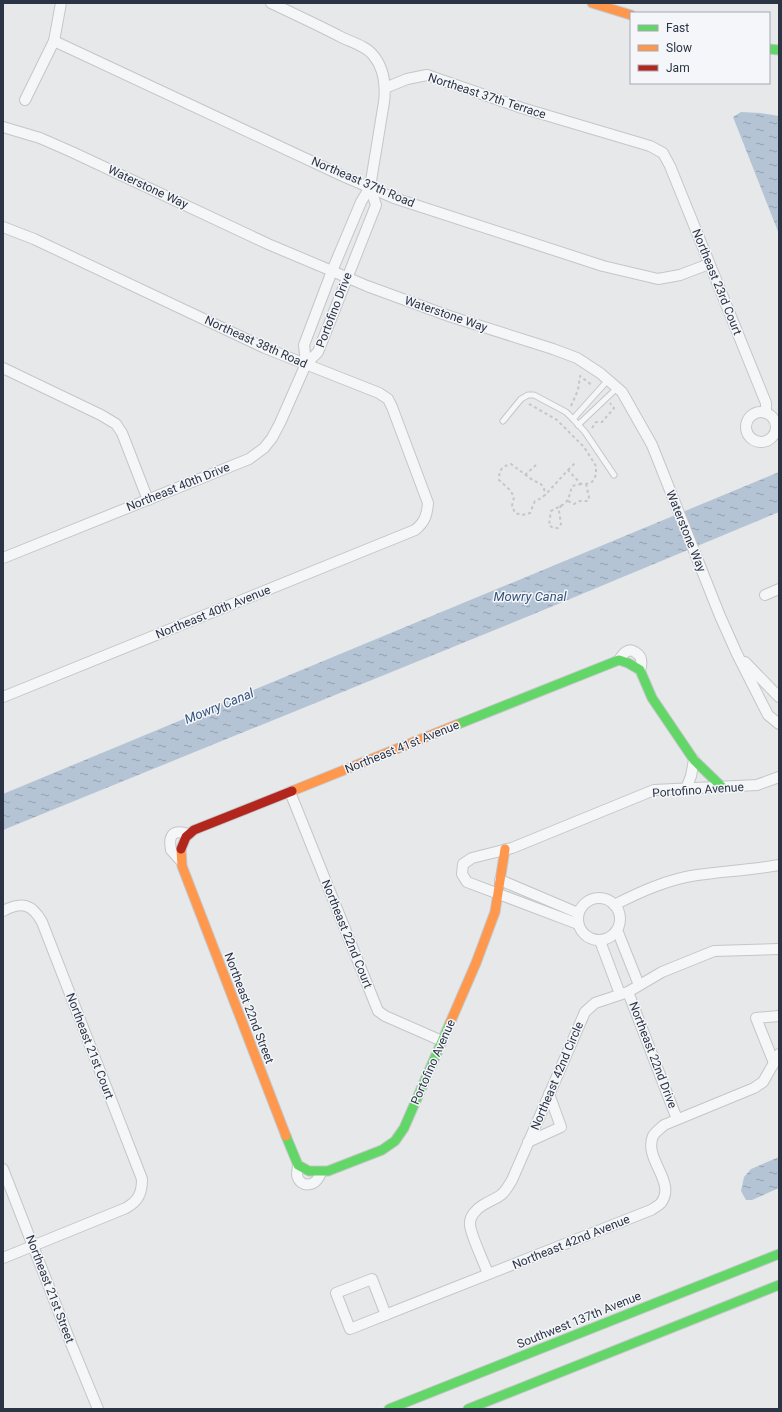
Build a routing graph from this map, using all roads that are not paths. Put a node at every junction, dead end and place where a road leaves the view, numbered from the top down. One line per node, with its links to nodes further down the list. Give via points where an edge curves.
1 (61, 3): 5 (street)
2 (271, 3): 6 (street, via 372,54 384,74)
3 (592, 3): 4 (main road)
4 (630, 14)
5 (54, 41): 7 (street); 10 (street, Northeast 37th Road)
6 (385, 88): 9 (street, Northeast 37th Terrace, via 407,79 427,75 522,108 650,146); 10 (street, Portofino Drive)
7 (25, 100)
8 (3, 127): 13 (street, Waterstone Way, via 40,138 72,152)
9 (663, 153): 12 (street, Northeast 23rd Court)
10 (370, 187): 12 (street, Northeast 37th Road, via 401,200 603,266 658,280); 13 (street, Portofino Drive, via 361,202); 14 (street, Portofino Drive, via 376,205)
11 (3, 227): 15 (street, Northeast 38th Road, via 34,239 265,348)
12 (709, 264): 19 (street, Northeast 23rd Court, via 766,403)
13 (332, 272): 14 (street, Waterstone Way); 15 (street, Portofino Drive, via 304,345)
14 (347, 278): 15 (street, Portofino Drive, via 318,352); 17 (street, Waterstone Way, via 449,316 553,348 576,358)
15 (306, 364): 24 (street, Northeast 40th Drive, via 280,423 264,448 249,459); 25 (street, Northeast 38th Road, via 388,399 428,503)
16 (3, 368): 24 (street, via 116,424 122,433)
17 (608, 380): 18 (street, Waterstone Way); 20 (lane)
18 (617, 388): 22 (lane); 29 (street, Waterstone Way, via 622,392 652,445)
19 (766, 413)
20 (573, 419): 21 (lane, via 566,412 528,395 521,399); 22 (lane)
21 (503, 421)
22 (578, 425): 23 (lane)
23 (614, 475)
24 (148, 500): 26 (street, Northeast 40th Drive)
25 (422, 524): 33 (street, Northeast 40th Avenue, via 415,530)
26 (3, 558)
27 (779, 589): 28 (street)
28 (765, 595)
29 (737, 654): 32 (street, Waterstone Way); 34 (street, Waterstone Way, via 768,715)
30 (624, 661): 31 (street, via 623,654 628,651 638,653 642,661); 39 (main road, Northeast 41st Avenue)
31 (640, 670): 35 (main road, via 652,698)
32 (779, 697)
33 (3, 698)
34 (779, 724)
35 (694, 760): 37 (main road); 38 (street, via 692,776)
36 (779, 777): 37 (street, Portofino Avenue, via 757,785)
37 (722, 787): 38 (street, Portofino Avenue)
38 (686, 789): 41 (street, Portofino Avenue, via 654,790)
39 (290, 792): 40 (main road, Northeast 41st Avenue); 56 (street, Northeast 22nd Court, via 378,1011)
40 (188, 834): 42 (main road, Northeast 22nd Street, via 181,845); 42 (street, via 176,832 170,840 171,850)
41 (505, 849): 44 (main road, Portofino Avenue); 45 (street, Portofino Avenue, via 472,858 463,864 462,874 467,882)
42 (180, 860): 62 (main road, Northeast 22nd Street)
43 (779, 865): 46 (street, via 755,870 696,875 643,890)
44 (500, 880): 45 (main road, Portofino Avenue); 48 (street)
45 (498, 894): 49 (street); 56 (main road, Portofino Avenue, via 495,912 476,963)
46 (614, 905): 48 (street, via 603,899 591,900 581,907); 50 (street, via 619,917)
47 (3, 911): 65 (street, Northeast 21st Court, via 24,905 32,908 42,922 142,1180 140,1196 126,1208)
48 (578, 913): 49 (street)
49 (578, 924): 51 (street, via 584,935)
50 (617, 930): 51 (street, via 607,939); 53 (street, Northeast 22nd Drive)
51 (600, 941): 54 (street, Northeast 22nd Drive)
52 (779, 949): 53 (street, Northeast 42nd Circle, via 714,951 662,972)
53 (640, 985): 54 (street, Northeast 42nd Circle)
54 (624, 993): 59 (street, Northeast 42nd Circle, via 595,1003 585,1012); 60 (street, Northeast 22nd Drive)
55 (779, 1016): 58 (street, via 756,1018)
56 (442, 1042): 64 (main road, Portofino Avenue, via 404,1128 395,1141 382,1150)
57 (779, 1054): 58 (street)
58 (774, 1063): 60 (street, via 763,1082 754,1088)
59 (549, 1094): 61 (street, Northeast 42nd Circle); 61 (street, via 561,1127)
60 (678, 1119): 68 (street, Northeast 42nd Avenue, via 664,1124 654,1136 651,1147 664,1182 665,1193 661,1203 650,1210)
61 (528, 1142): 68 (street, Northeast 42nd Circle, via 505,1192 475,1211 471,1218 473,1235)
62 (298, 1165): 64 (main road, Portofino Avenue, via 310,1171); 64 (street, via 297,1174 303,1183 315,1183)
63 (3, 1169): 65 (street, Northeast 21st Street)
64 (321, 1172)
65 (33, 1246): 67 (street); 71 (street, Northeast 21st Street)
66 (779, 1254): 72 (main road, Southwest 137th Avenue)
67 (3, 1258)
68 (488, 1274): 70 (street, Northeast 42nd Avenue)
69 (779, 1285): 73 (main road)
70 (386, 1315): 70 (street, Northeast 42nd Avenue, via 372,1279 336,1293 350,1329)
71 (98, 1409)
72 (389, 1409)
73 (468, 1409)

